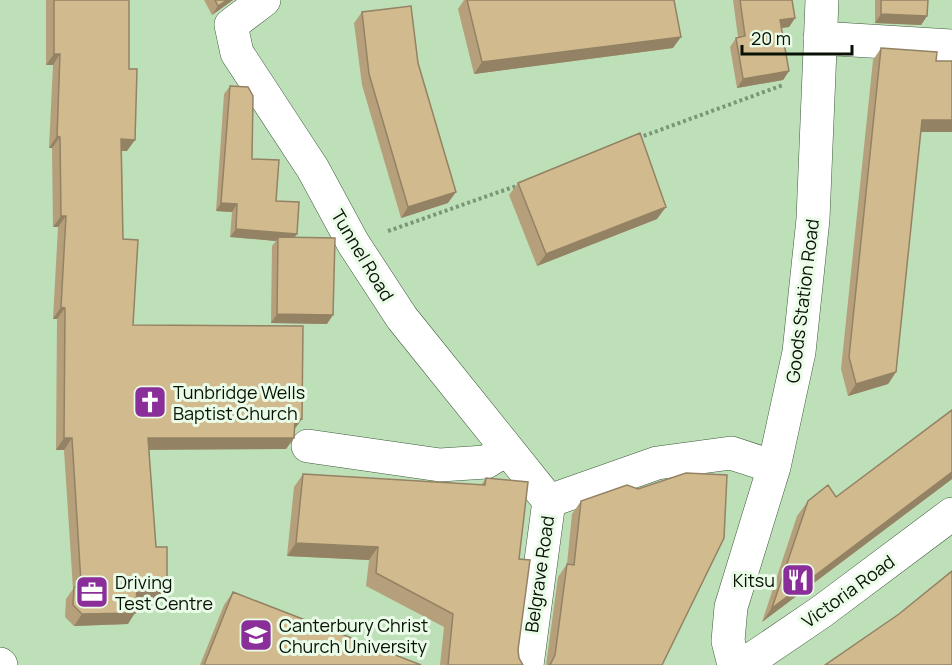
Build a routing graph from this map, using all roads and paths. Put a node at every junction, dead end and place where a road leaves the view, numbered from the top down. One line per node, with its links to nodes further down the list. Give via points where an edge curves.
1 (264, 0): 7 (street, Tunnel Road, via 231,25 237,53 313,170)
2 (822, 0): 4 (street, Goods Station Road)
3 (952, 46): 4 (street)
4 (820, 52): 5 (path, via 791,83); 10 (street, Goods Station Road, via 813,219 799,352)
5 (630, 141)
6 (526, 182): 7 (path)
7 (353, 243): 9 (street, Tunnel Road, via 402,318)
8 (308, 446): 9 (street, via 440,465 486,462)
9 (507, 449): 11 (street, Tunnel Road)
10 (774, 466): 11 (street, Belgrave Road, via 731,453 657,463); 14 (street, Goods Station Road, via 731,607 728,641)
11 (549, 501): 13 (street, Belgrave Road)
12 (952, 514): 15 (street, Victoria Road)
13 (527, 665)
14 (734, 665)
15 (743, 665)

